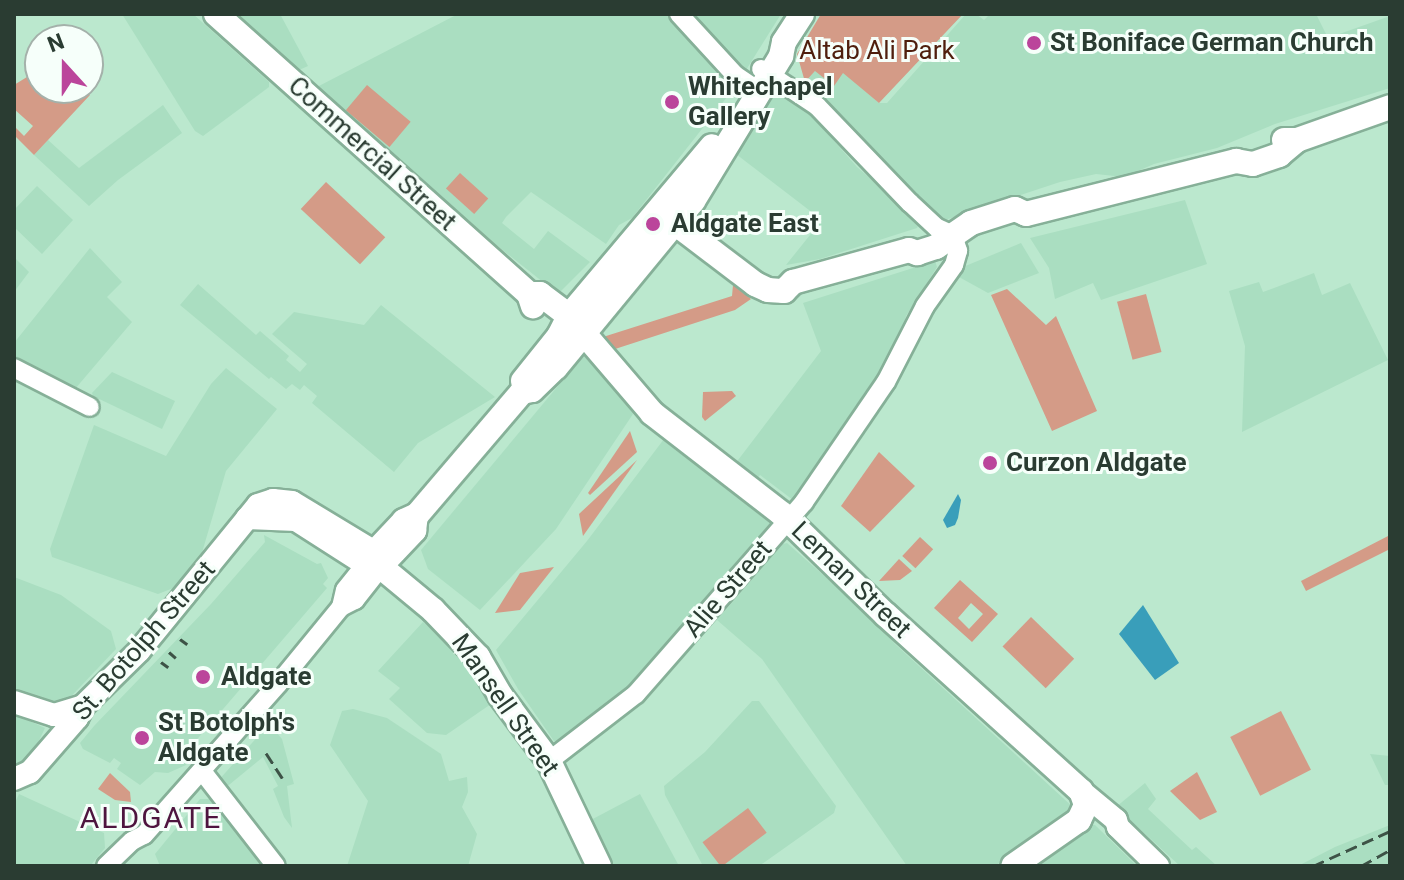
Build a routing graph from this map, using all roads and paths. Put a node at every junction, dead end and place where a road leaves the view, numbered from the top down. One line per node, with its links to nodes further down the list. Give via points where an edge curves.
1 (216, 14): 8 (highway, Commercial Street, via 529,294 540,294)
2 (679, 14): 4 (main road, via 735,75)
3 (802, 14): 4 (highway, via 784,42 776,45)
4 (760, 80): 6 (highway, via 714,169); 7 (main road, via 817,106 925,218)
5 (1390, 107): 7 (highway, via 1297,140 1274,140 1248,149 1236,161 1026,214 1015,209 971,223)
6 (669, 213): 7 (highway, via 698,224 752,269 793,282 909,250 917,253); 8 (highway); 8 (highway, via 644,258)
7 (953, 235): 12 (main road, Alie Street, via 958,251 954,265 925,306 886,382)
8 (569, 326): 10 (highway, via 529,358); 10 (highway, via 547,376 532,390); 12 (highway, Leman Street, via 652,413)
9 (14, 368): 11 (main road)
10 (525, 383): 13 (highway)
11 (84, 403)
12 (789, 521): 16 (main road, Alie Street, via 636,694); 19 (highway, Leman Street)
13 (374, 562): 15 (main road, St. Botolph Street, via 292,502 263,503 178,608); 16 (highway, Mansell Street, via 467,642); 17 (main road, via 355,600 341,607)
14 (14, 702): 15 (main road, via 54,715)
15 (83, 706): 18 (main road, St. Botolph Street, via 26,775)
16 (549, 761): 26 (highway, Mansell Street)
17 (198, 776): 22 (main road); 25 (main road, via 242,819)
18 (14, 779)
19 (1081, 791): 20 (highway, via 1086,805); 21 (main road, Leman Street)
20 (1079, 820): 21 (main road, via 1101,819 1108,827); 27 (highway)
21 (1118, 827): 28 (main road, Leman Street)
22 (139, 840): 23 (main road); 24 (main road)
23 (106, 866)
24 (120, 866)
25 (276, 866)
26 (599, 866)
27 (1013, 866)
28 (1158, 866)

